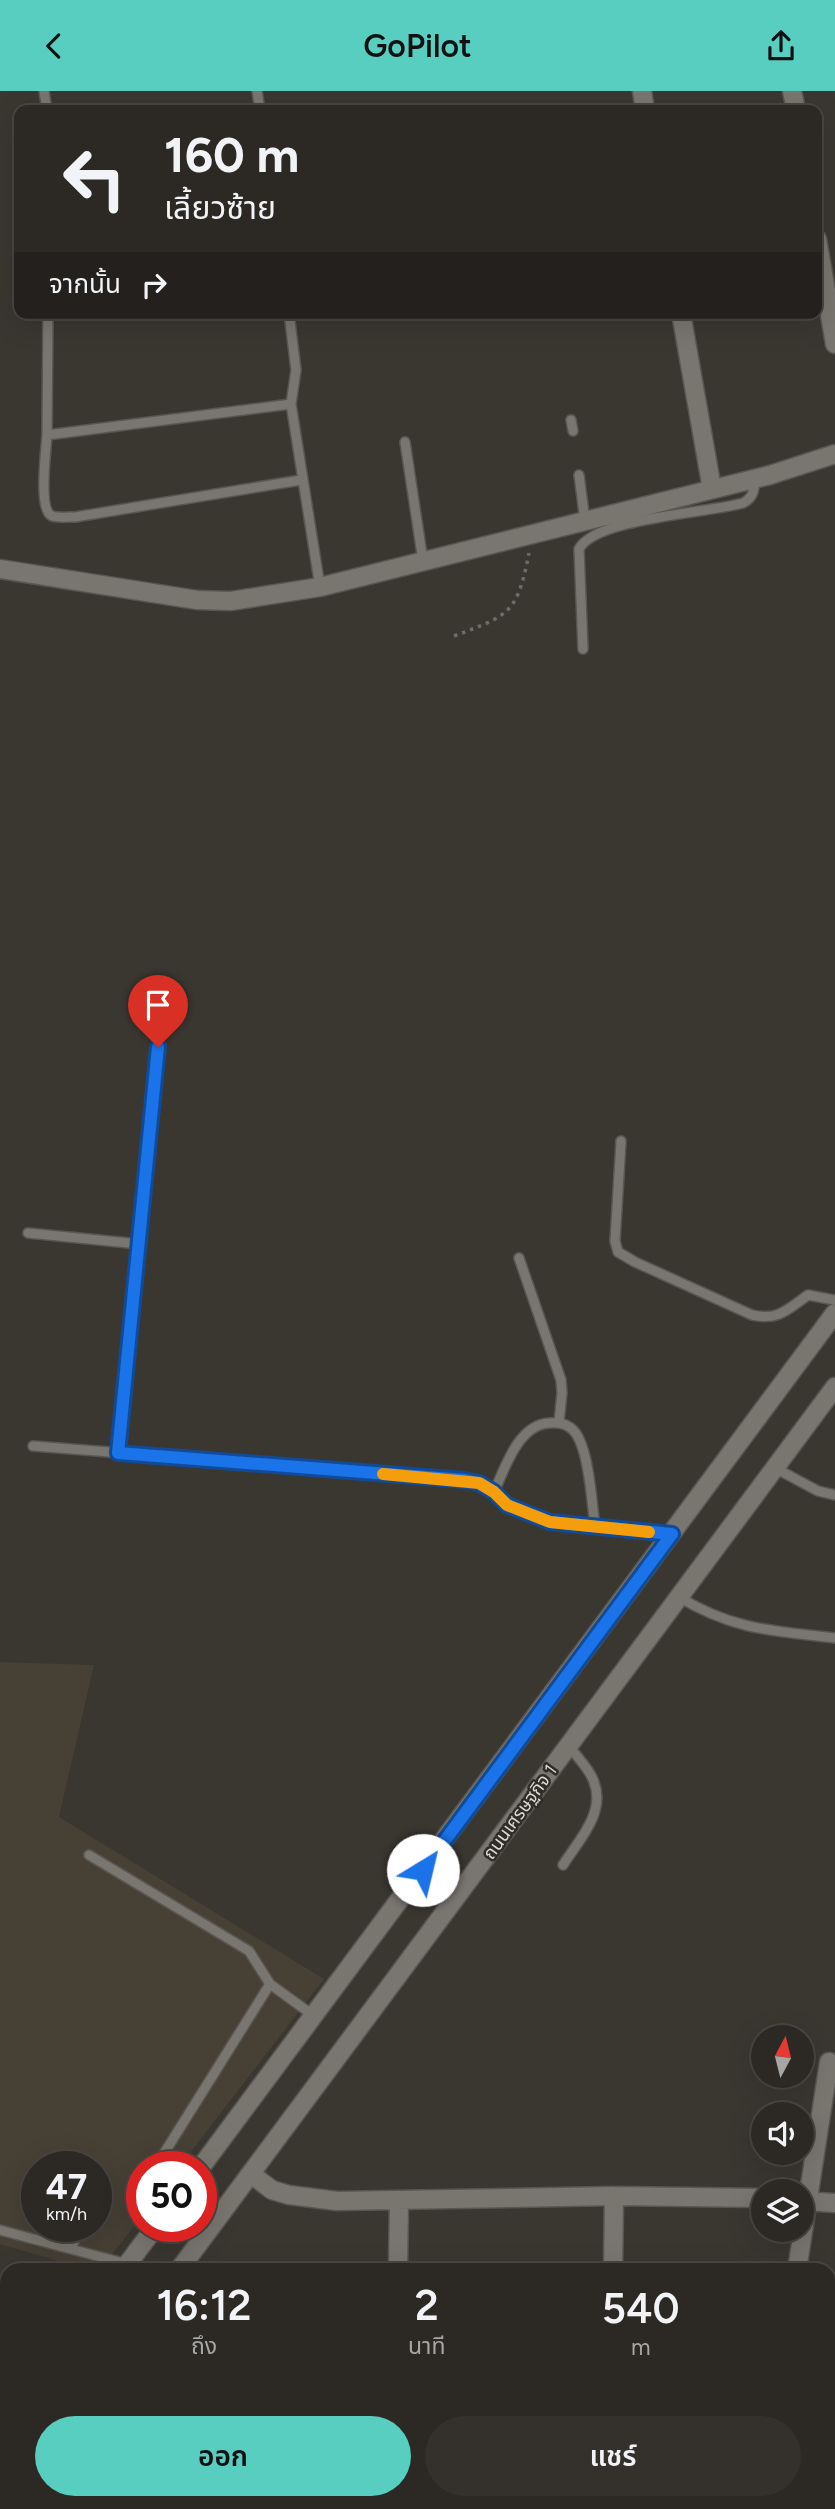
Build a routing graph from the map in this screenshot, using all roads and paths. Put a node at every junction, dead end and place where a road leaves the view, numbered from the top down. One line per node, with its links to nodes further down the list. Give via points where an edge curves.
1 (822, 268): 5 (main road)
2 (48, 319): 9 (lane)
3 (290, 319): 6 (lane, via 296,370)
4 (682, 319): 15 (main road)
5 (835, 344)
6 (291, 404): 9 (lane); 14 (lane)
7 (571, 420): 8 (lane)
8 (573, 431)
9 (47, 435): 14 (lane, via 44,499 51,516 75,517)
10 (405, 442): 18 (lane)
11 (835, 454): 13 (main road)
12 (579, 475): 16 (lane)
13 (755, 479): 15 (main road); 22 (lane, via 753,493 743,503 634,522 583,541 579,549)
14 (302, 480): 20 (lane)
15 (712, 489): 16 (main road)
16 (585, 521): 17 (main road)
17 (533, 534): 18 (main road); 21 (path, via 523,583 512,608)
18 (423, 561): 20 (main road)
19 (0, 569): 20 (main road, via 209,600 231,601)
20 (320, 587)
21 (454, 636)
22 (583, 649)
23 (158, 1047): 26 (lane)
24 (621, 1141): 28 (lane, via 618,1252 766,1318 781,1315 808,1296)
25 (28, 1233): 26 (lane)
26 (139, 1244): 33 (lane)
27 (519, 1258): 31 (lane, via 561,1380)
28 (835, 1300)
29 (835, 1313): 38 (main road)
30 (835, 1387): 34 (main road, ถนนเศรษฐกิจ 1)
31 (559, 1422): 35 (lane, via 540,1423 530,1430 512,1451); 37 (lane, via 573,1430 580,1443)
32 (33, 1446): 33 (lane)
33 (118, 1453): 35 (lane, via 465,1480)
34 (775, 1468): 36 (lane); 39 (main road, ถนนเศรษฐกิจ 1)
35 (494, 1492): 37 (lane, via 507,1505 529,1515)
36 (835, 1495)
37 (596, 1527): 38 (lane)
38 (672, 1534): 45 (main road)
39 (679, 1597): 40 (lane, via 750,1628); 41 (main road, ถนนเศรษฐกิจ 1)
40 (835, 1638)
41 (569, 1746): 43 (lane, via 594,1780 598,1798 594,1817); 49 (main road, ถนนเศรษฐกิจ 1)
42 (89, 1855): 44 (lane, via 249,1951)
43 (563, 1865)
44 (270, 1984): 45 (lane); 47 (lane)
45 (314, 2016): 48 (main road)
46 (829, 2061): 50 (main road)
47 (166, 2151)
48 (213, 2151)
49 (251, 2174): 53 (main road, via 272,2190 289,2195 337,2201); 63 (main road, ถนนเศรษฐกิจ 1)
50 (808, 2179)
51 (614, 2196): 52 (main road); 53 (main road); 65 (main road)
52 (751, 2198)
53 (399, 2200): 64 (main road)
54 (814, 2202): 55 (main road)
55 (835, 2203)
56 (0, 2230): 60 (lane)
57 (74, 2242): 60 (lane)
58 (144, 2242): 62 (main road)
59 (800, 2242): 66 (main road)
60 (71, 2249): 61 (lane)
61 (113, 2263)
62 (128, 2263)
63 (184, 2263)
64 (398, 2263)
65 (613, 2263)
66 (798, 2263)

